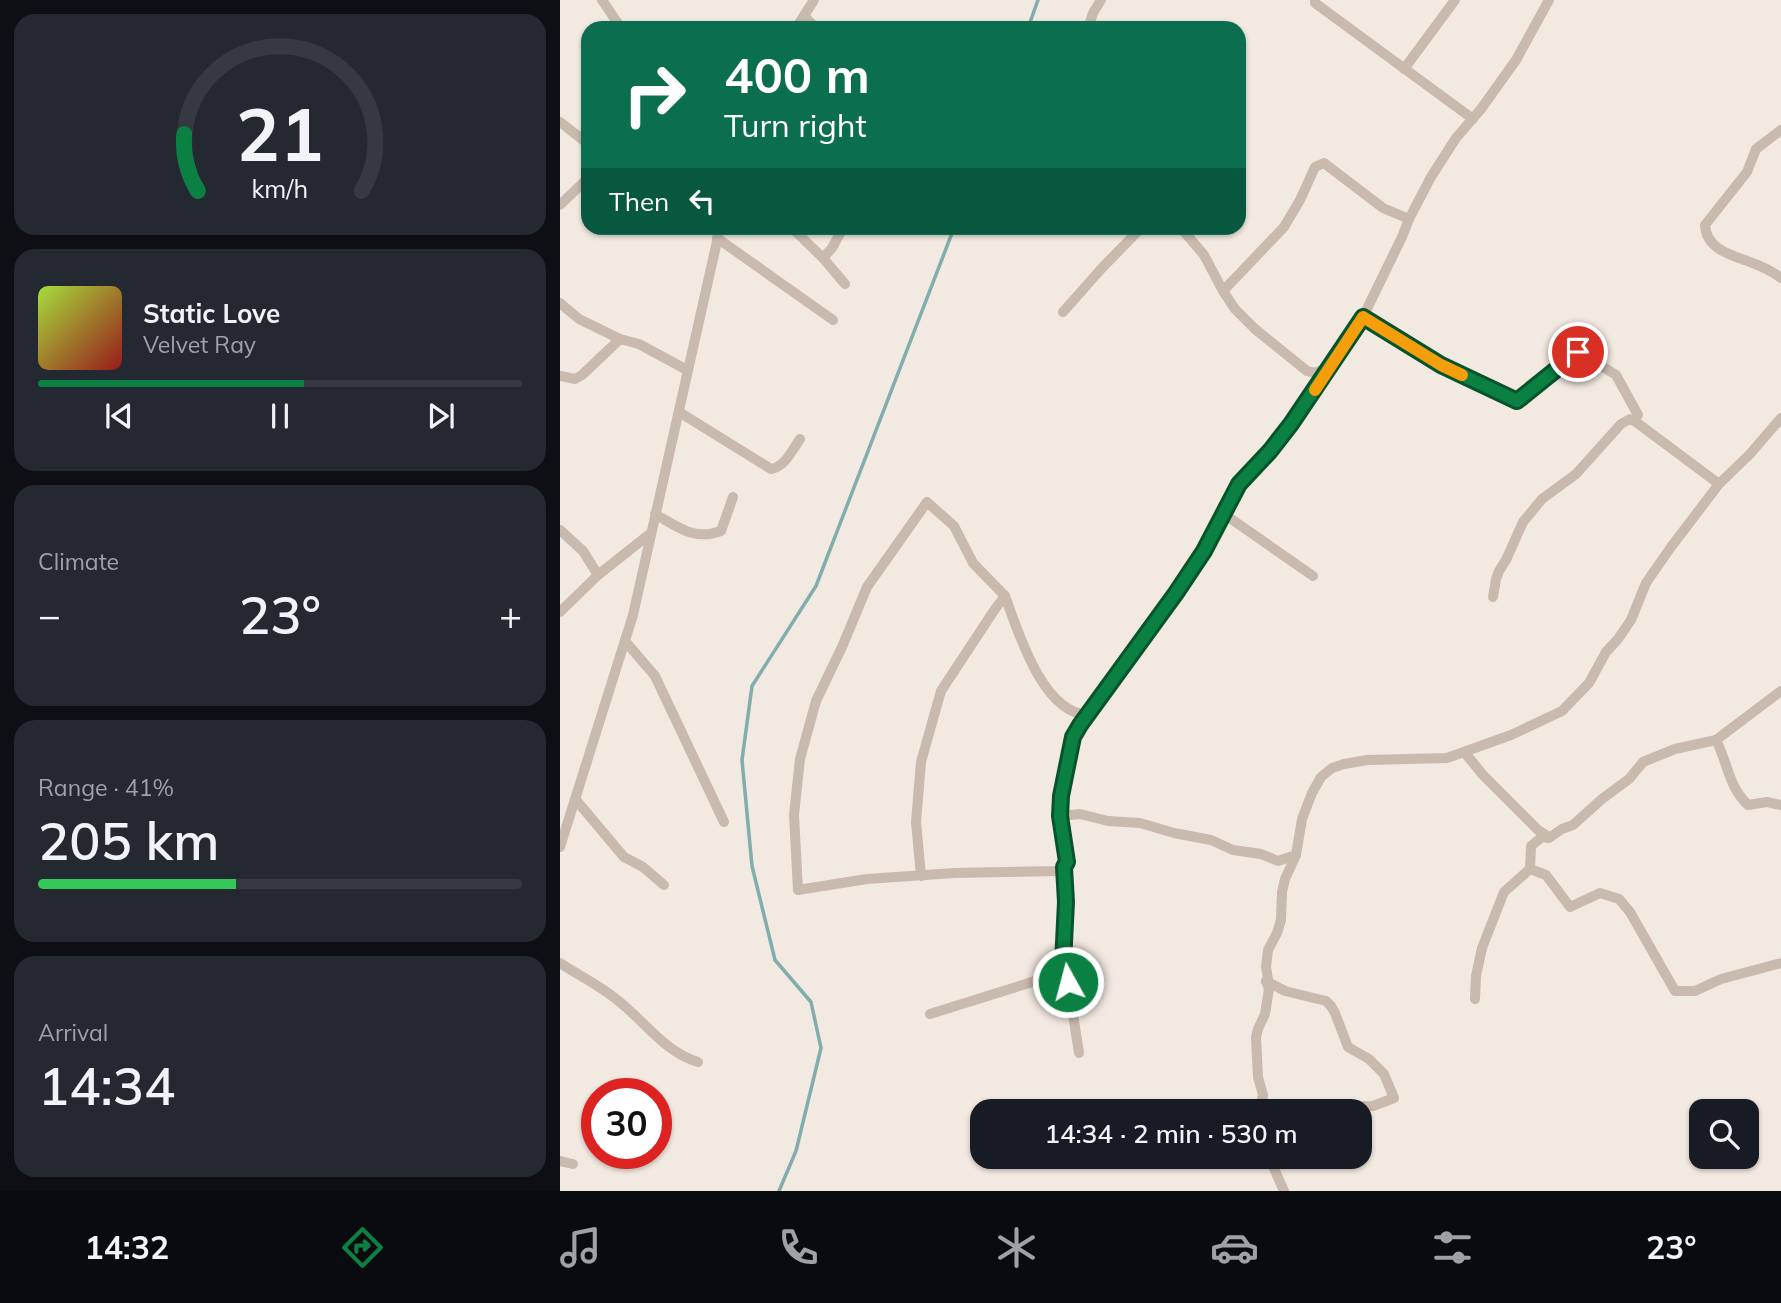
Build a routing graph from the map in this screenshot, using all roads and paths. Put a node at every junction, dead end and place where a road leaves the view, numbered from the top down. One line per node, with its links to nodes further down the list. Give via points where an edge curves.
1 (601, 0): 8 (street)
2 (814, 0): 7 (street)
3 (1101, 0): 11 (street)
4 (1315, 0): 12 (street)
5 (1455, 0): 12 (street)
6 (1549, 0): 13 (street, via 1516,60)
7 (804, 16): 9 (street); 10 (street)
8 (616, 21)
9 (801, 21)
10 (809, 21)
11 (1090, 21)
12 (1404, 69): 13 (street)
13 (1473, 119): 19 (street, via 1431,177)
14 (560, 122): 16 (street)
15 (1781, 130): 27 (street, via 1756,149 1747,172 1705,225 1714,246)
16 (581, 138)
17 (581, 185): 18 (street)
18 (560, 205)
19 (1409, 219): 29 (street, via 1383,208 1324,163 1315,167 1284,227); 32 (street)
20 (719, 235): 36 (street)
21 (722, 235): 33 (street)
22 (799, 235): 26 (street)
23 (839, 235): 26 (street)
24 (1134, 235): 31 (street)
25 (1187, 235): 29 (street, via 1204,255)
26 (823, 258): 28 (street)
27 (1781, 278)
28 (845, 284)
29 (1223, 291): 35 (street, via 1241,316 1302,368 1314,373)
30 (560, 303): 34 (street, via 579,319)
31 (1063, 312)
32 (1363, 317): 35 (street); 39 (street, via 1441,365 1517,401 1578,352 1616,375)
33 (833, 320)
34 (620, 340): 36 (street, via 639,344); 37 (street, via 582,375 575,379)
35 (1333, 363): 45 (street, via 1291,424 1239,484)
36 (687, 370): 38 (street)
37 (560, 376)
38 (679, 412): 41 (street, via 775,470); 44 (street)
39 (1638, 415)
40 (1781, 418): 42 (street)
41 (800, 439)
42 (1719, 484): 51 (street, via 1630,419 1523,522 1496,579); 57 (street, via 1646,583 1631,620 1574,699 1562,711)
43 (733, 498): 44 (street, via 721,531 710,535 685,531)
44 (655, 514): 47 (street)
45 (1224, 514): 49 (street); 55 (street, via 1176,593)
46 (560, 530): 48 (street, via 583,551)
47 (651, 533): 48 (street); 53 (street)
48 (598, 575): 52 (street)
49 (1313, 576)
50 (1005, 596): 55 (street, via 1043,683 1071,711); 67 (street, via 941,691 921,762 916,822); 67 (street, via 973,563 954,526 927,502 867,587 816,701 798,773 794,815 798,890)
51 (1493, 597)
52 (560, 612)
53 (625, 641): 58 (street); 61 (street, via 655,676)
54 (1781, 691): 56 (street)
55 (1088, 715): 60 (street, via 1073,737)
56 (1716, 740): 59 (street, via 1727,774 1744,802); 62 (street, via 1675,748 1643,762 1573,825)
57 (1465, 753): 62 (street); 64 (street, via 1447,758 1367,760 1332,768 1312,793)
58 (576, 800): 63 (street); 68 (street, via 624,857)
59 (1781, 805)
60 (1060, 816): 64 (street, via 1080,814 1140,823 1278,861); 65 (street)
61 (724, 822)
62 (1549, 838): 66 (street, via 1542,837 1531,846)
63 (560, 847)
64 (1296, 855): 72 (street, via 1285,879 1281,920 1268,950)
65 (1064, 867): 67 (street, via 1059,871); 70 (street)
66 (1530, 869): 71 (street, via 1546,875 1570,907 1600,892 1619,899 1675,991 1695,991); 73 (street, via 1504,892 1482,948)
67 (921, 876)
68 (664, 885)
69 (560, 963): 76 (street, via 615,998 673,1051)
70 (1063, 963): 74 (street, via 1048,977); 75 (street)
71 (1781, 963)
72 (1266, 981): 77 (street, via 1265,1014 1256,1037); 78 (street, via 1331,1006 1348,1047 1384,1074 1394,1098)
73 (1475, 999)
74 (930, 1014)
75 (1079, 1053)
76 (698, 1062)
77 (1262, 1099)
78 (1372, 1106)
79 (560, 1161): 80 (street)
80 (573, 1164)
81 (1274, 1169): 82 (street)
82 (1284, 1191)

